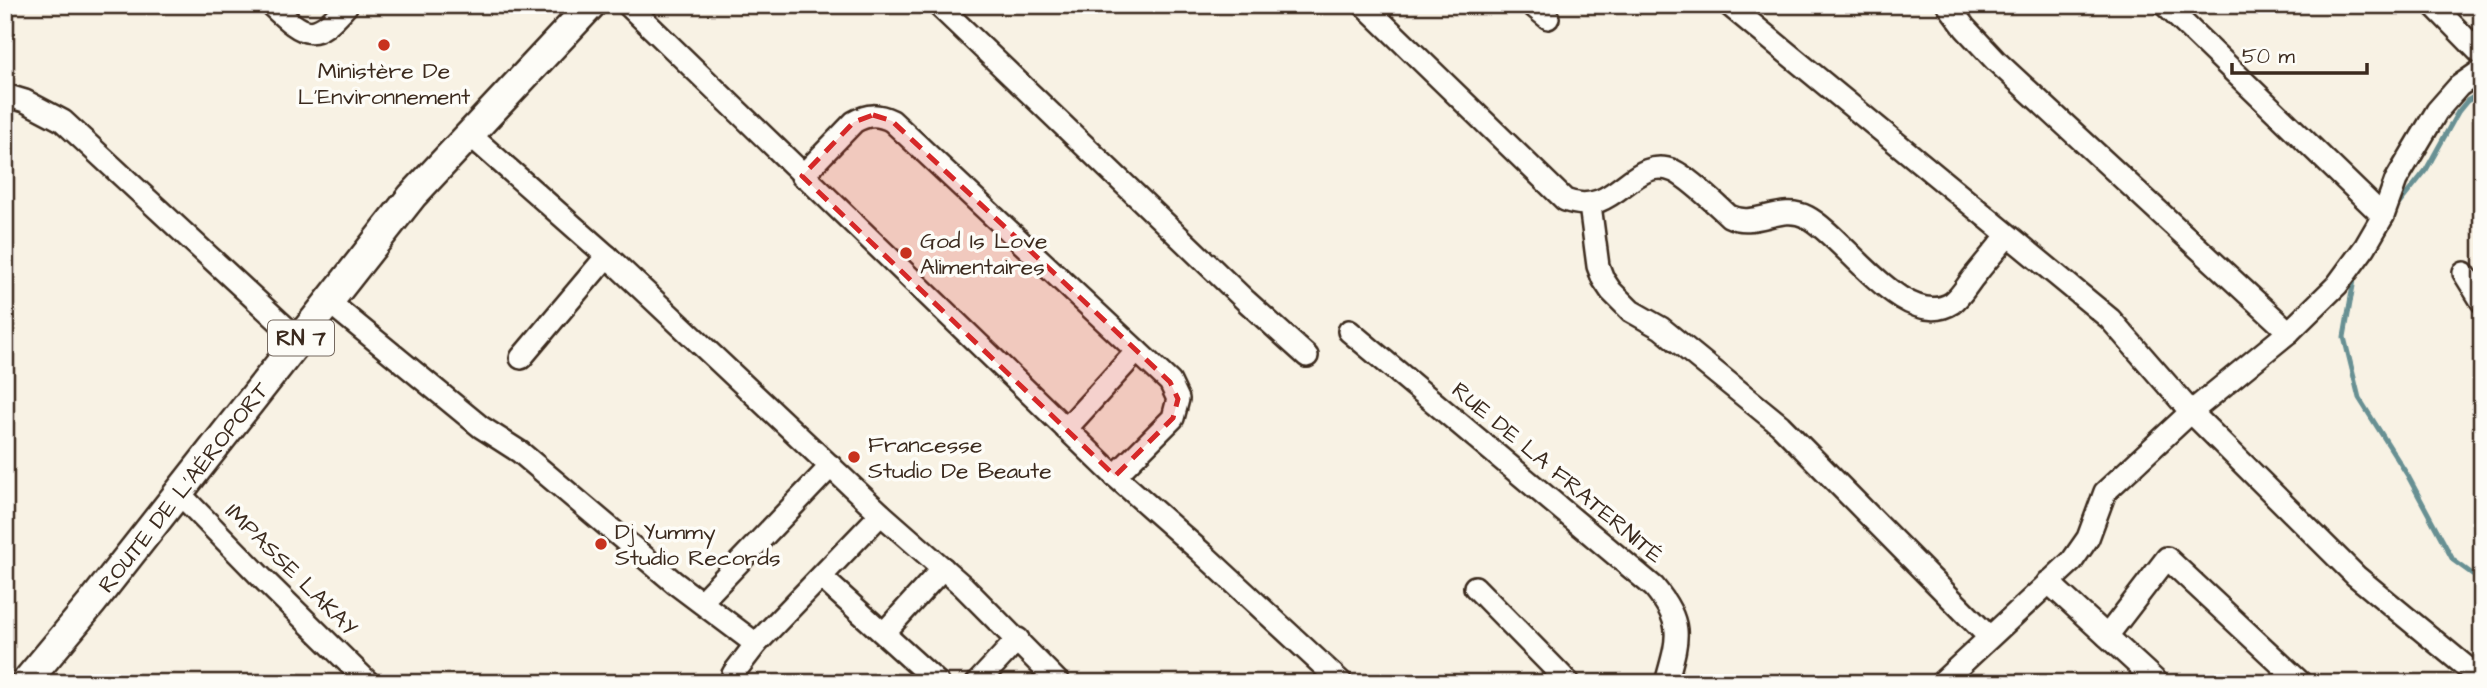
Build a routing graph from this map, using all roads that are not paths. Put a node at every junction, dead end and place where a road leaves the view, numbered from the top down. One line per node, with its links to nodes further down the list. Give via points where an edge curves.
1 (271, 5): 2 (street, via 293,26 312,32 329,26)
2 (347, 5)
3 (628, 5): 15 (street)
4 (938, 5): 27 (street)
5 (1364, 5): 16 (street, via 1566,200)
6 (1729, 5): 18 (street)
7 (1948, 5): 24 (street, via 1995,60)
8 (2165, 5): 17 (street)
9 (2432, 5): 11 (street)
10 (586, 7): 14 (main road, ROUTE DE L’AÉROPORT / RN 7)
11 (2482, 55)
12 (2482, 70): 17 (street, via 2459,86 2437,111 2396,180)
13 (5, 95): 25 (street, via 63,121)
14 (470, 134): 19 (street); 21 (main road, ROUTE DE L’AÉROPORT / RN 7, via 412,196)
15 (802, 176): 26 (street, via 854,122 873,115 892,121); 30 (street)
16 (1590, 205): 18 (street, via 1641,173 1664,168 1676,172 1739,221 1783,212 1805,216 1879,281 1914,306 1927,309 1951,303); 41 (street, via 1598,267 1611,291 1780,425)
17 (2383, 216): 24 (street, via 2337,285)
18 (2007, 236): 29 (street, via 2110,319)
19 (607, 256): 28 (street); 31 (street)
20 (2464, 274): 22 (street)
21 (329, 302): 25 (main road, ROUTE DE L’AÉROPORT / RN 7); 39 (street)
22 (2482, 302)
23 (1349, 331): 55 (street, RUE DE LA FRATERNITÉ, via 1654,587 1670,606 1676,625 1676,646)
24 (2289, 332): 29 (street)
25 (299, 340): 33 (main road, ROUTE DE L’AÉROPORT / RN 7)
26 (1138, 351): 30 (street); 32 (street, via 1170,382 1177,409)
27 (1307, 356)
28 (521, 358)
29 (2191, 412): 37 (street, via 2105,492 2088,538 2072,561); 47 (street, via 2356,576)
30 (1066, 429): 32 (street)
31 (831, 466): 34 (street); 39 (street)
32 (1115, 476): 53 (street)
33 (179, 493): 48 (main road, ROUTE DE L’AÉROPORT / RN 7); 49 (street, IMPASSE LAKAY)
34 (881, 514): 35 (street); 36 (street)
35 (943, 568): 40 (street); 43 (street)
36 (821, 577): 40 (street); 44 (street)
37 (2048, 582): 41 (street); 42 (street)
38 (1475, 587): 54 (street)
39 (702, 601): 44 (street)
40 (884, 633): 50 (street)
41 (1989, 636): 46 (street)
42 (2107, 636): 56 (street); 57 (street, via 2167,558)
43 (1017, 639): 51 (street); 52 (street)
44 (756, 644): 45 (street)
45 (733, 674)
46 (1950, 679)
47 (2482, 680)
48 (25, 683)
49 (369, 683)
50 (938, 683)
51 (977, 683)
52 (1059, 683)
53 (1342, 683)
54 (1569, 683)
55 (1666, 683)
56 (2158, 683)
57 (2301, 683)

